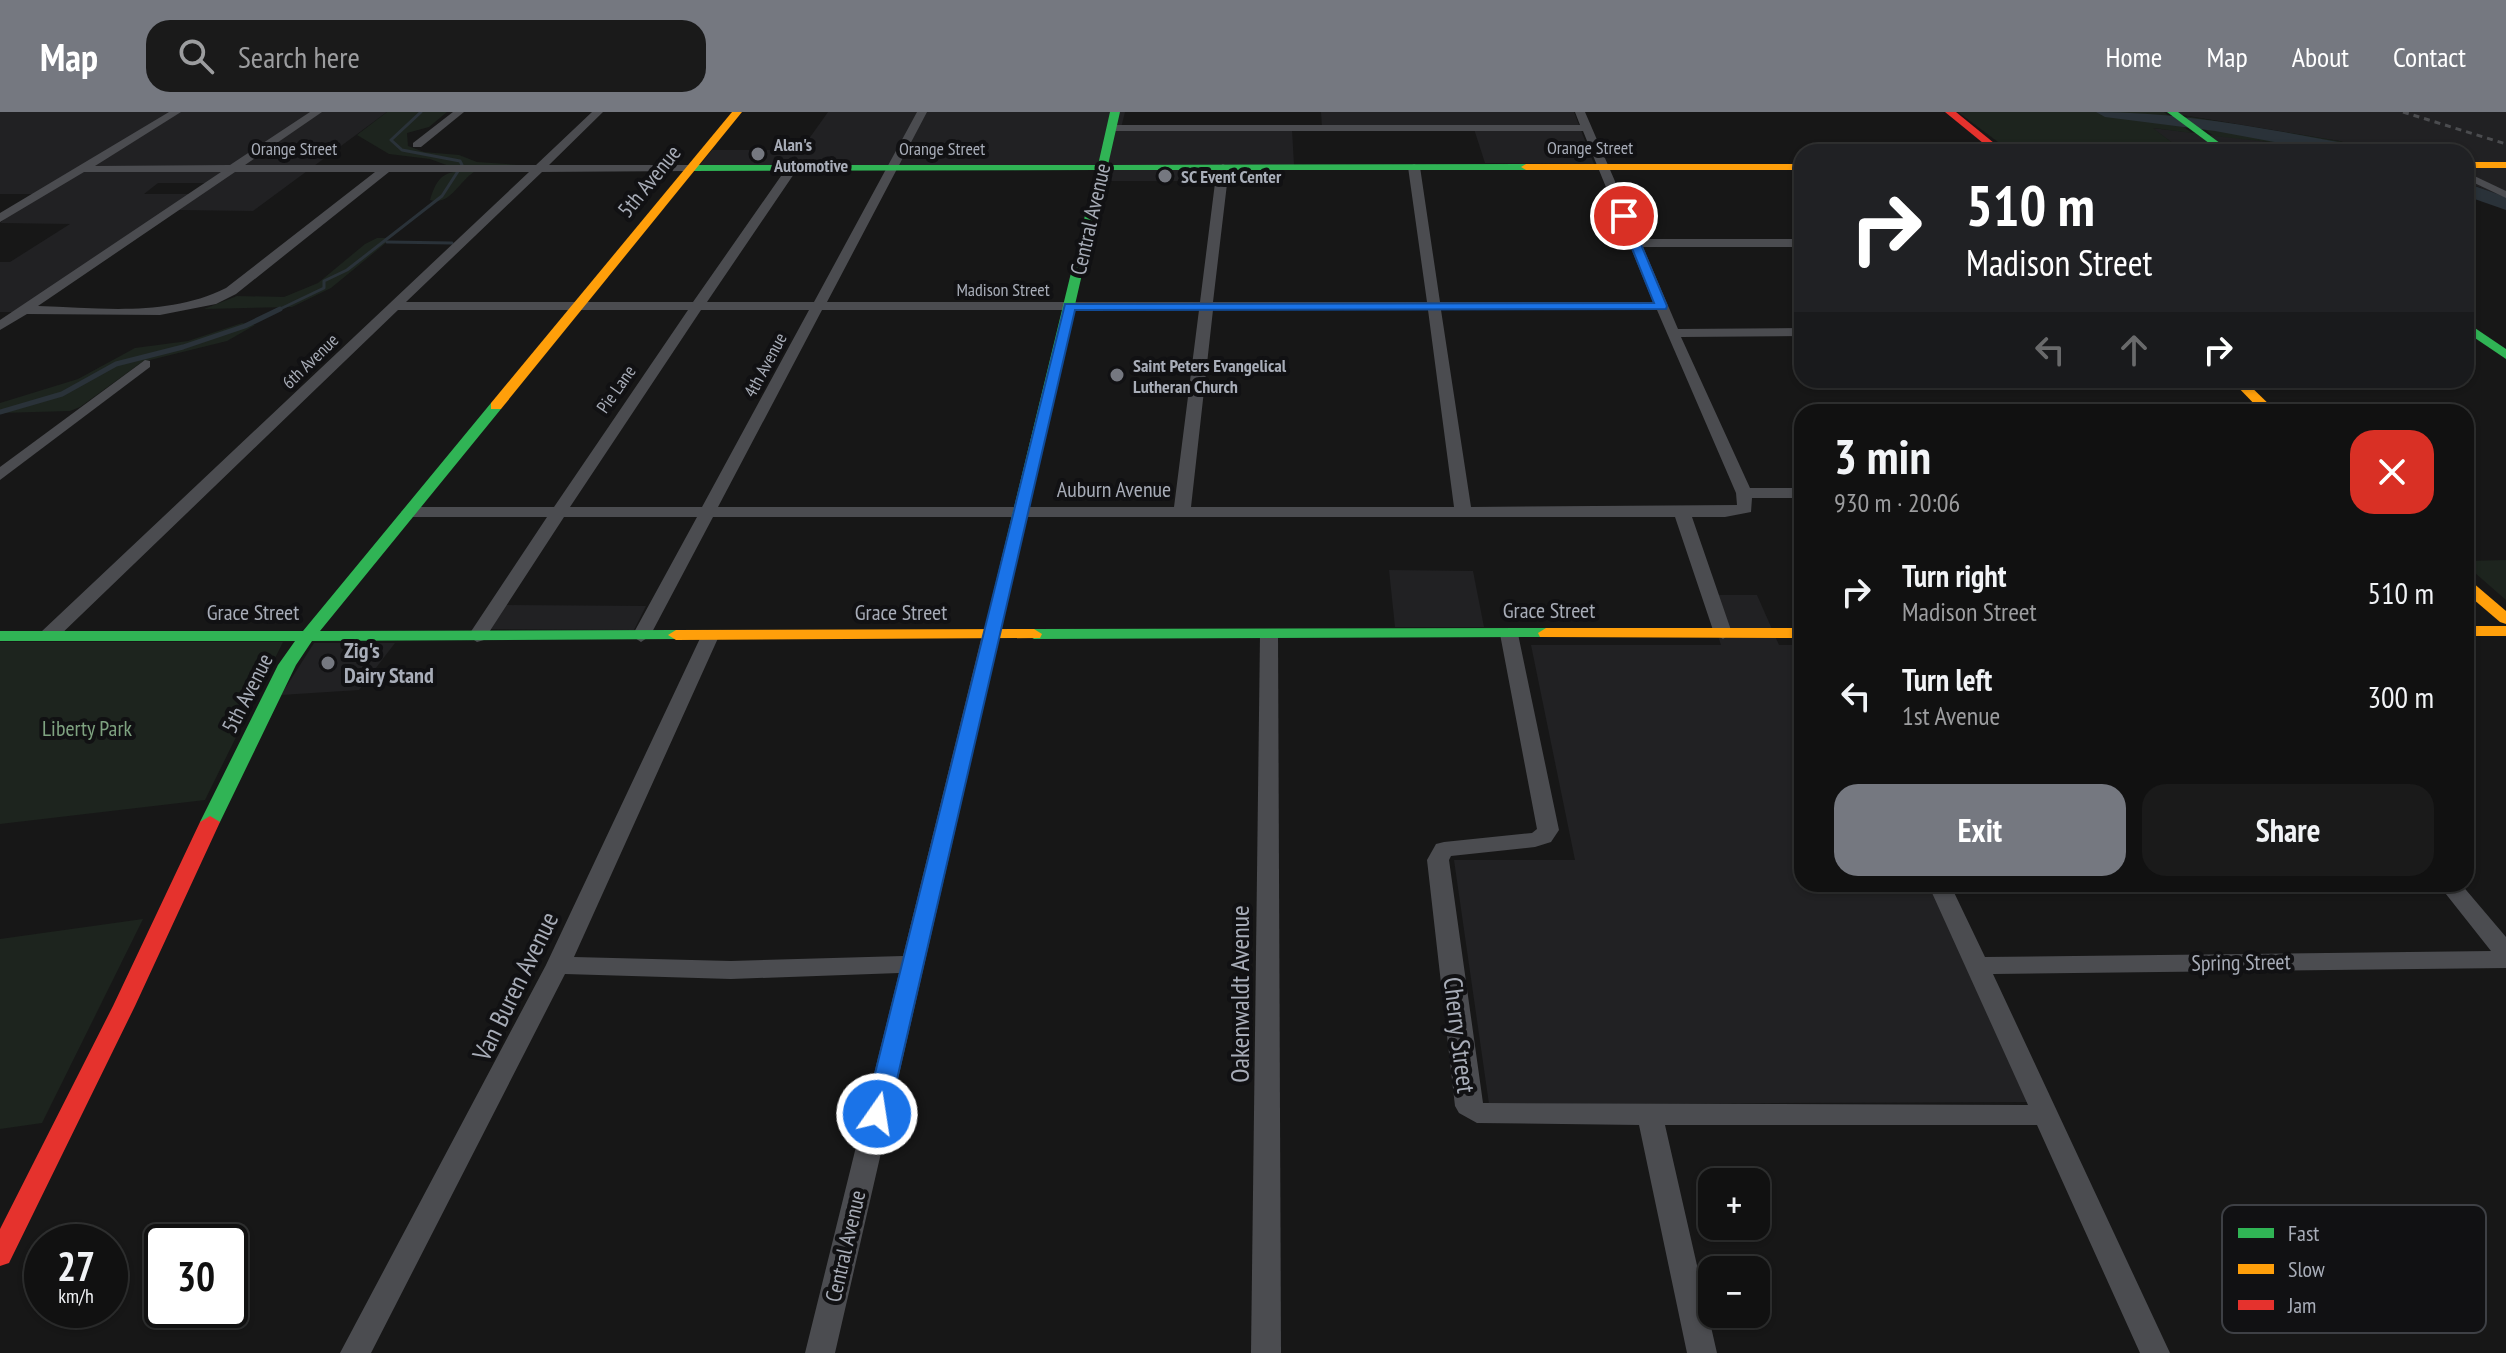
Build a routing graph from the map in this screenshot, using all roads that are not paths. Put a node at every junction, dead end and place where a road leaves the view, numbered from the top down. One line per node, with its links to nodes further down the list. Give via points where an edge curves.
1 (176, 112): 28 (street)
2 (317, 112): 21 (street)
3 (459, 112): 14 (street)
4 (598, 112): 23 (street, 6th Avenue)
5 (737, 112): 24 (street, 5th Avenue)
6 (922, 112): 26 (street, 4th Avenue)
7 (1580, 112): 11 (street)
8 (1950, 112): 12 (street)
9 (2172, 112): 13 (street)
10 (1113, 120): 11 (street); 27 (street, Central Avenue)
11 (1587, 128): 19 (street)
12 (1990, 144)
13 (2216, 144)
14 (417, 145)
15 (2474, 165): 16 (street)
16 (2506, 165)
17 (1223, 167): 18 (street, Orange Street); 27 (street, Orange Street); 40 (street)
18 (1414, 167): 19 (street, Orange Street); 36 (street)
19 (1604, 167): 20 (street, Orange Street); 32 (street)
20 (1794, 167)
21 (234, 168): 22 (street, Orange Street); 28 (street, Orange Street); 42 (street)
22 (387, 168): 23 (street, Orange Street); 42 (street, via 231,291 203,306 170,311)
23 (540, 168): 24 (street, Orange Street); 34 (street, 6th Avenue)
24 (691, 168): 25 (street, Orange Street); 38 (street, 5th Avenue)
25 (792, 168): 26 (street, Orange Street); 39 (street, Pie Lane)
26 (892, 168): 27 (street, Orange Street); 41 (street, 4th Avenue)
27 (1103, 168): 35 (street, Central Avenue)
28 (81, 169): 31 (street)
29 (2474, 179): 30 (street)
30 (2506, 195)
31 (0, 218)
32 (1636, 243): 33 (street); 37 (street)
33 (1794, 243)
34 (394, 306): 38 (street, Madison Street); 71 (street, 6th Avenue)
35 (1070, 306): 40 (street, Madison Street); 41 (street, Madison Street); 56 (street, Central Avenue)
36 (1434, 306): 37 (street, Madison Street); 40 (street, Madison Street); 58 (street)
37 (1661, 306): 46 (street)
38 (577, 307): 39 (street, Madison Street); 59 (street, 5th Avenue)
39 (698, 307): 41 (street, Madison Street); 54 (street, Pie Lane)
40 (1208, 307): 57 (street)
41 (816, 308): 55 (street, 4th Avenue)
42 (23, 310): 43 (street)
43 (0, 326)
44 (1794, 332): 46 (street)
45 (2474, 332): 47 (street)
46 (1673, 333): 52 (street)
47 (2506, 355)
48 (145, 364): 51 (street)
49 (2245, 388): 50 (street)
50 (2262, 404)
51 (0, 475)
52 (1744, 493): 53 (street); 60 (street, Auburn Avenue, via 1745,509)
53 (1794, 493)
54 (558, 511): 55 (street, Auburn Avenue); 59 (street, Auburn Avenue); 73 (street, Pie Lane)
55 (707, 511): 56 (street, Auburn Avenue); 74 (street, 4th Avenue)
56 (1022, 511): 57 (street, Auburn Avenue); 68 (street, Central Avenue)
57 (1182, 511): 58 (street, Auburn Avenue)
58 (1463, 511): 60 (street, Auburn Avenue)
59 (409, 512): 72 (street, 5th Avenue)
60 (1682, 512): 65 (street)
61 (2474, 592): 62 (street)
62 (2506, 619)
63 (2474, 631): 64 (street)
64 (2506, 631)
65 (1723, 633): 66 (street, Grace Street); 67 (street, Grace Street)
66 (1794, 633)
67 (1509, 634): 69 (street, Grace Street); 82 (street, Cherry Street, via 1548,830 1535,840 1444,849 1438,860 1468,1106 1488,1114)
68 (991, 635): 69 (street, Grace Street); 75 (street, Grace Street); 79 (street, Central Avenue)
69 (1269, 635): 87 (street, Oakenwaldt Avenue)
70 (0, 636): 71 (street, Grace Street)
71 (48, 636): 72 (street, Grace Street)
72 (307, 636): 73 (street, Grace Street); 84 (street, 5th Avenue, via 276,685)
73 (477, 636): 74 (street, Grace Street)
74 (641, 636): 75 (street, Grace Street)
75 (710, 636): 80 (street, Van Buren Avenue)
76 (1943, 892): 81 (street)
77 (2455, 892): 78 (street)
78 (2506, 956): 81 (street, Spring Street)
79 (913, 964): 80 (street, via 731,970); 86 (street, Central Avenue)
80 (558, 965): 85 (street, Van Buren Avenue)
81 (1976, 966): 83 (street)
82 (1650, 1115): 83 (street); 88 (street)
83 (2043, 1115): 89 (street)
84 (0, 1255)
85 (355, 1353)
86 (820, 1353)
87 (1266, 1353)
88 (1702, 1353)
89 (2155, 1353)

